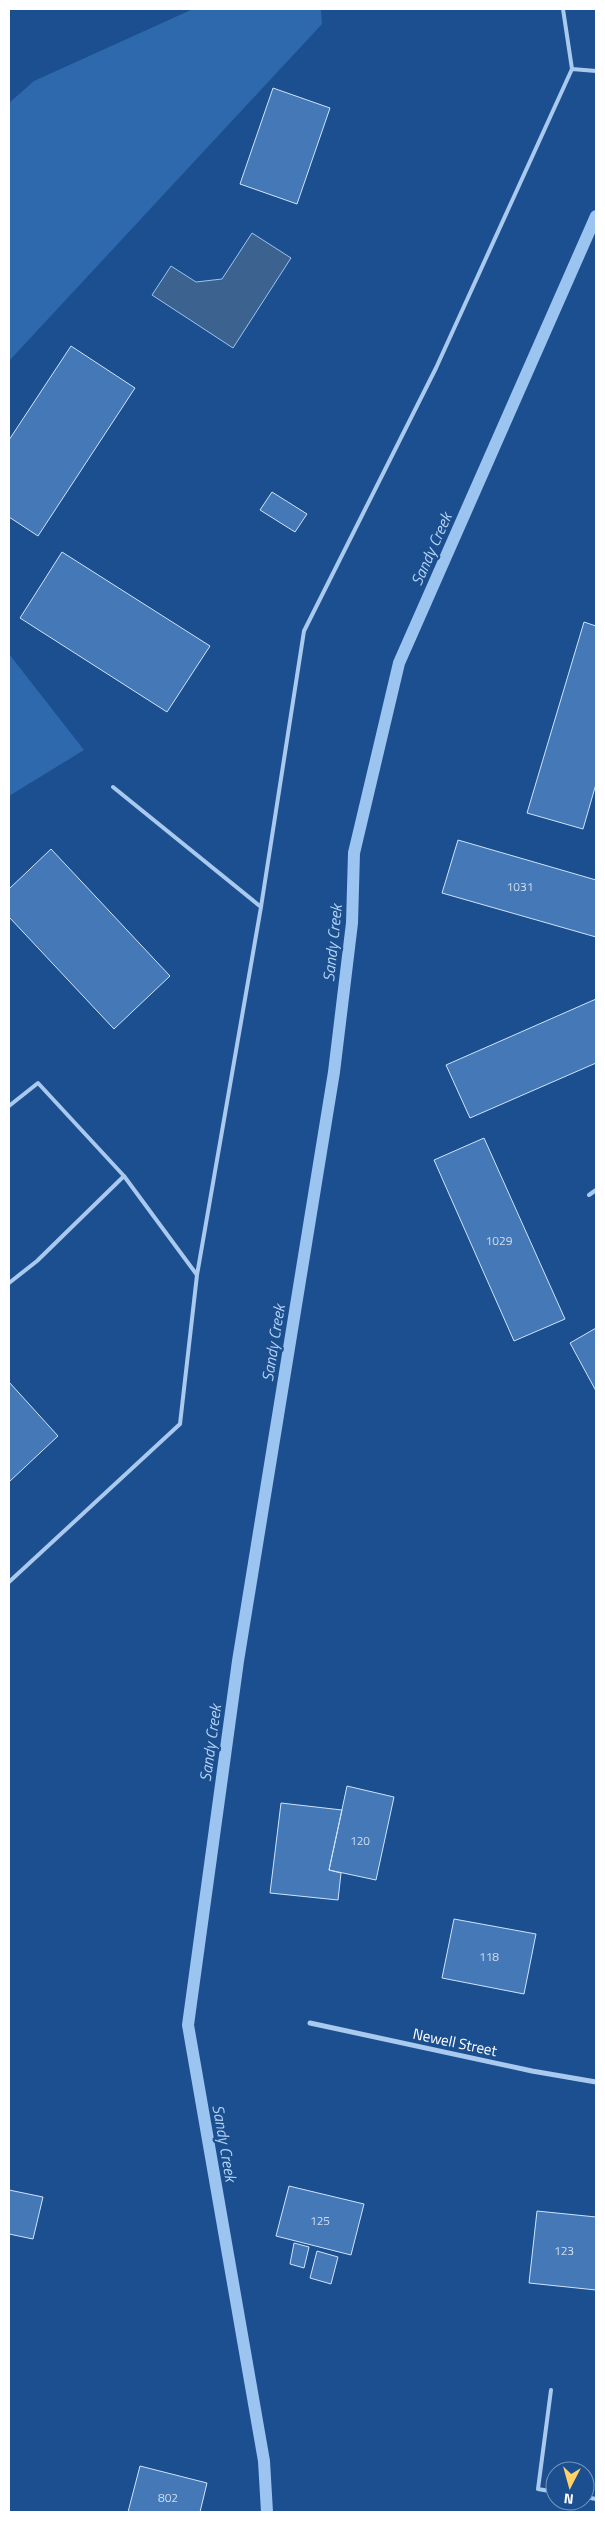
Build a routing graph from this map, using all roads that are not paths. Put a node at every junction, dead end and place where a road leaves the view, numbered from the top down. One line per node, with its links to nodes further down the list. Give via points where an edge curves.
1 (563, 9): 2 (lane)
2 (572, 69): 3 (lane); 5 (lane, via 436,368 304,631)
3 (596, 71)
4 (113, 787): 5 (lane)
5 (261, 907): 10 (lane)
6 (9, 1106): 7 (lane, via 38,1083)
7 (124, 1176): 10 (lane); 11 (lane, via 37,1261)
8 (596, 1190): 9 (lane)
9 (588, 1195)
10 (197, 1275): 12 (lane, via 180,1424)
11 (9, 1283)
12 (9, 1582)
13 (310, 2023): 14 (street, Newell Street)
14 (596, 2082)
15 (551, 2390): 16 (lane, via 538,2490)
16 (545, 2491)

